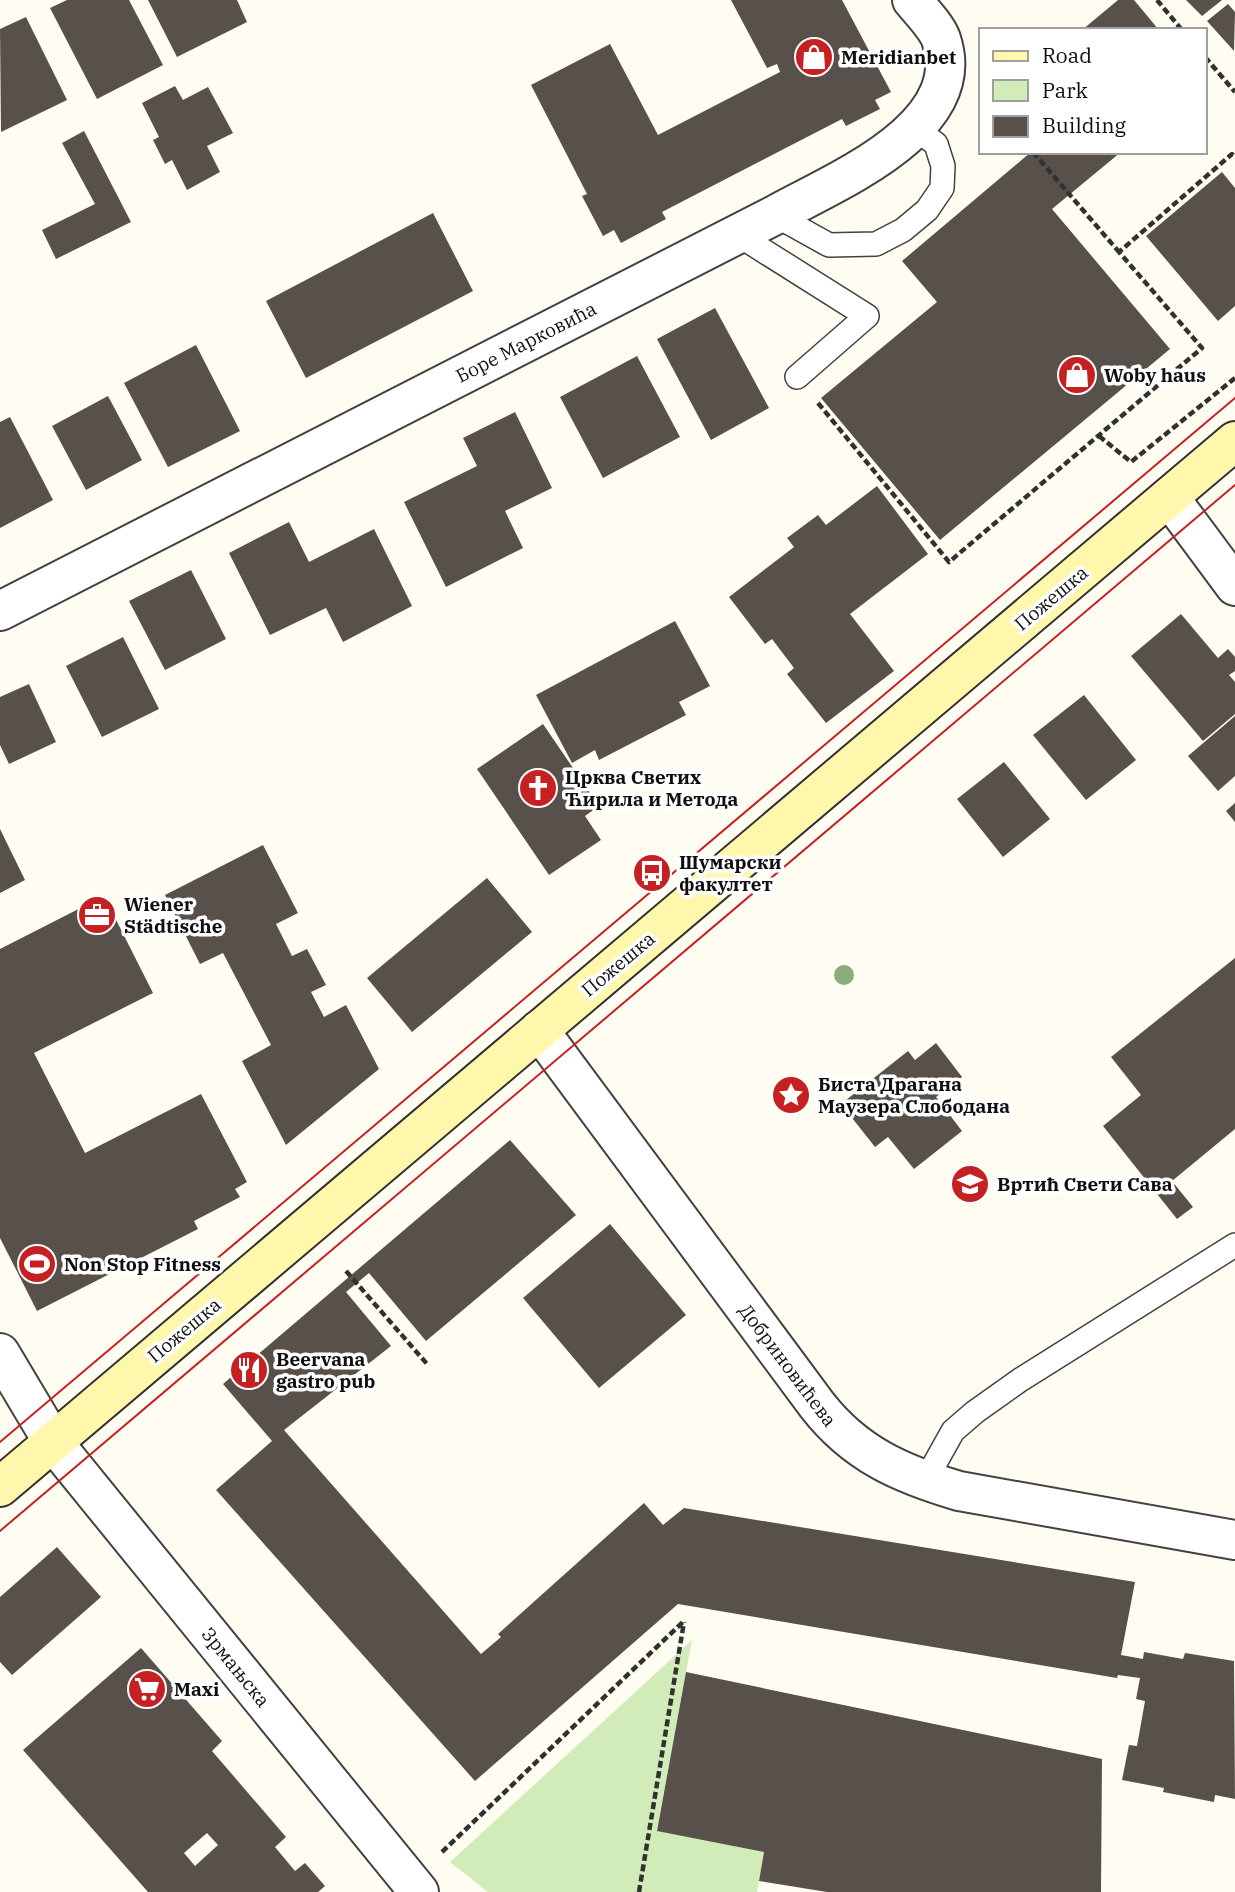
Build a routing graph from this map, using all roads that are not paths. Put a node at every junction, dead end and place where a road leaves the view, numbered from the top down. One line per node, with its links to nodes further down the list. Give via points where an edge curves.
1 (912, 0): 2 (street, Боре Марковића, via 940,37 945,67 933,104)
2 (916, 129): 3 (street, Боре Марковића, via 893,149); 3 (lane, via 936,144 943,166 942,188 903,230 876,244 829,245)
3 (775, 215): 4 (street, Боре Марковића)
4 (737, 234): 5 (lane, via 867,316); 9 (street, Боре Марковића)
5 (797, 377)
6 (1235, 441): 7 (main road, Пожешка)
7 (1169, 497): 8 (street); 10 (main road, Пожешка)
8 (1235, 586)
9 (0, 611)
10 (539, 1030): 13 (main road, Пожешка); 14 (street, Добриновићева, via 837,1431 879,1460)
11 (1235, 1245): 14 (lane, via 975,1412 953,1431)
12 (0, 1353): 13 (street, Зрмањска)
13 (53, 1442): 15 (main road, Пожешка); 17 (street, Зрмањска)
14 (925, 1481): 16 (street, Добриновићева, via 1003,1502)
15 (0, 1487)
16 (1235, 1539)
17 (419, 1892)

